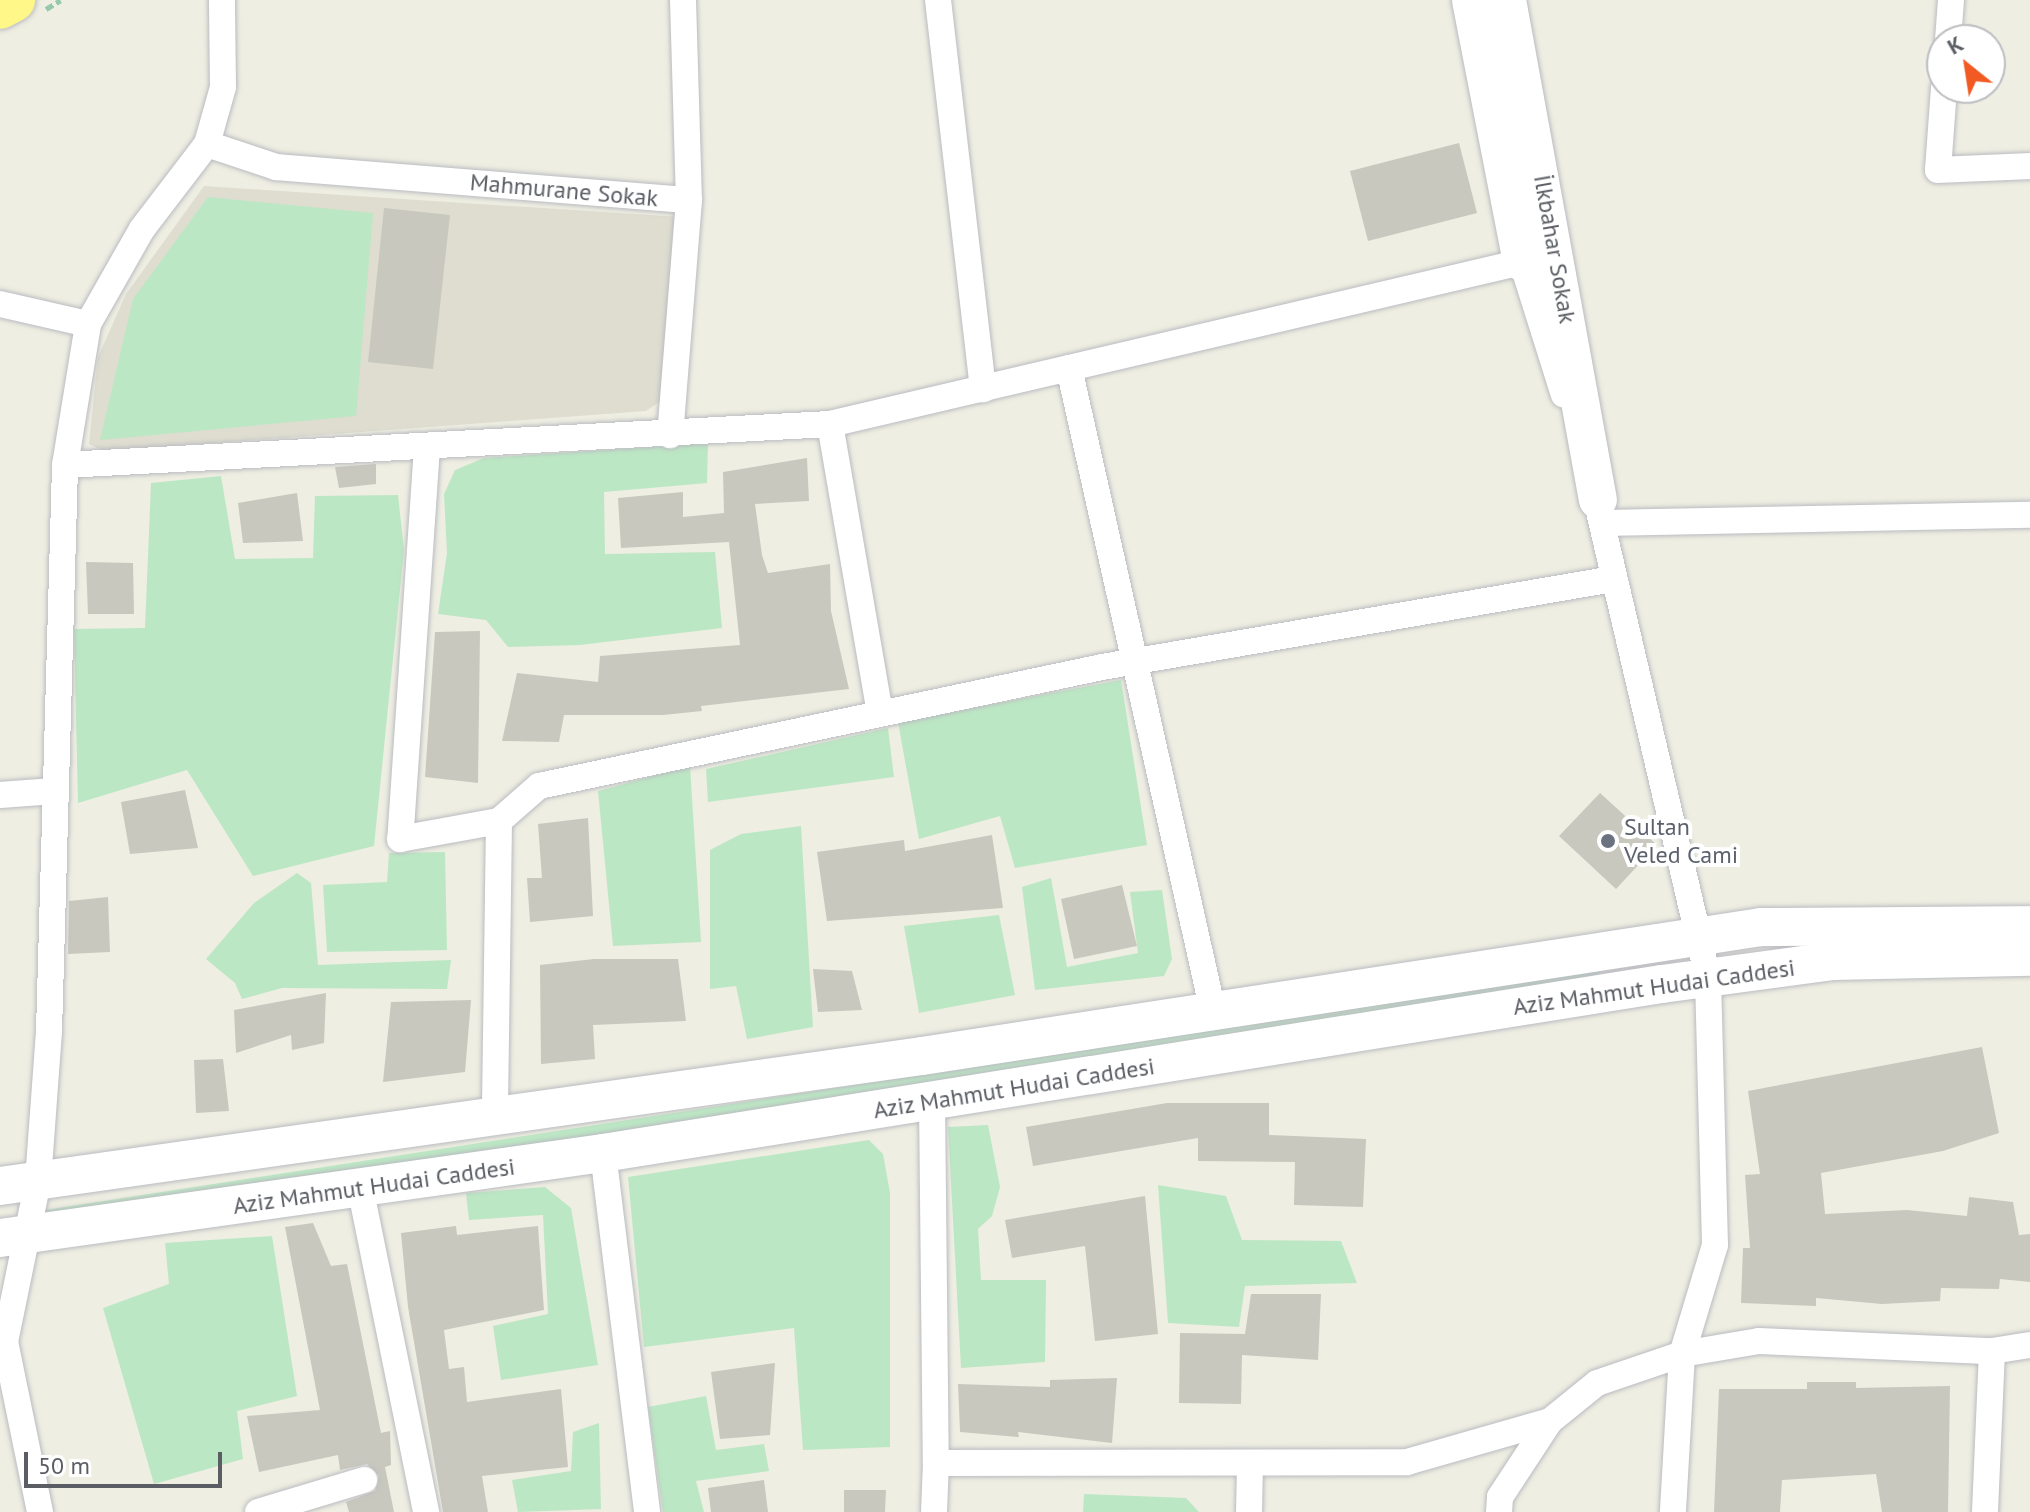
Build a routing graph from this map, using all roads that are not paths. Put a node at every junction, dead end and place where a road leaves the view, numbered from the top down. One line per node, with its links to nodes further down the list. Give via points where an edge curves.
1 (13, 0): 8 (highway)
2 (222, 0): 11 (street, via 223,87)
3 (683, 0): 13 (street)
4 (938, 0): 18 (street)
5 (1471, 0): 14 (street, İlkbahar Sokak)
6 (1507, 0): 23 (street, İlkbahar Sokak)
7 (1951, 0): 9 (street)
8 (0, 7)
9 (1949, 24)
10 (1943, 104): 12 (street, via 1938,170)
11 (207, 144): 13 (street, Mahmurane Sokak, via 276,167); 16 (street, via 142,229)
12 (2030, 166)
13 (689, 200): 20 (street, Mahmurane Sokak)
14 (1522, 262): 17 (street); 23 (street)
15 (0, 304): 16 (street)
16 (88, 324): 22 (street)
17 (1069, 368): 18 (street); 26 (street)
18 (983, 389): 19 (street)
19 (830, 424): 20 (street); 27 (street)
20 (670, 435): 21 (street)
21 (427, 447): 22 (street); 30 (street, via 400,839)
22 (65, 465): 28 (street)
23 (1600, 512): 24 (street); 25 (street)
24 (2030, 515)
25 (1613, 579): 26 (street); 32 (street)
26 (1138, 661): 27 (street); 35 (street)
27 (880, 714): 30 (street, via 539,786)
28 (55, 791): 29 (street); 39 (street, via 49,1032)
29 (0, 795)
30 (499, 821): 37 (street)
31 (2030, 925): 32 (street, Aziz Mahmut Hudai Caddesi, via 1761,927)
32 (1699, 936): 34 (street); 35 (street, Aziz Mahmut Hudai Caddesi)
33 (2030, 957): 34 (street, Aziz Mahmut Hudai Caddesi, via 1833,961)
34 (1708, 978): 36 (street, Aziz Mahmut Hudai Caddesi); 46 (street, via 1715,1245)
35 (1213, 1011): 37 (street, Aziz Mahmut Hudai Caddesi)
36 (932, 1101): 38 (street, Aziz Mahmut Hudai Caddesi); 48 (street)
37 (495, 1118): 39 (street, Aziz Mahmut Hudai Caddesi)
38 (603, 1153): 41 (street, Aziz Mahmut Hudai Caddesi); 54 (street)
39 (38, 1181): 40 (street, Aziz Mahmut Hudai Caddesi); 42 (street)
40 (0, 1186)
41 (360, 1187): 42 (street, Aziz Mahmut Hudai Caddesi); 53 (street)
42 (14, 1237): 43 (street)
43 (2, 1343): 51 (street)
44 (2030, 1345): 45 (street)
45 (1992, 1351): 46 (street, via 1759,1341); 59 (street)
46 (1682, 1354): 47 (street, via 1597,1383); 58 (street)
47 (1550, 1421): 49 (street, via 1407,1462); 57 (street, via 1500,1497)
48 (936, 1463): 49 (street); 55 (street)
49 (1250, 1463): 56 (street)
50 (364, 1480): 52 (street)
51 (40, 1512)
52 (258, 1512)
53 (426, 1512)
54 (647, 1512)
55 (934, 1512)
56 (1249, 1512)
57 (1499, 1512)
58 (1673, 1512)
59 (1985, 1512)

